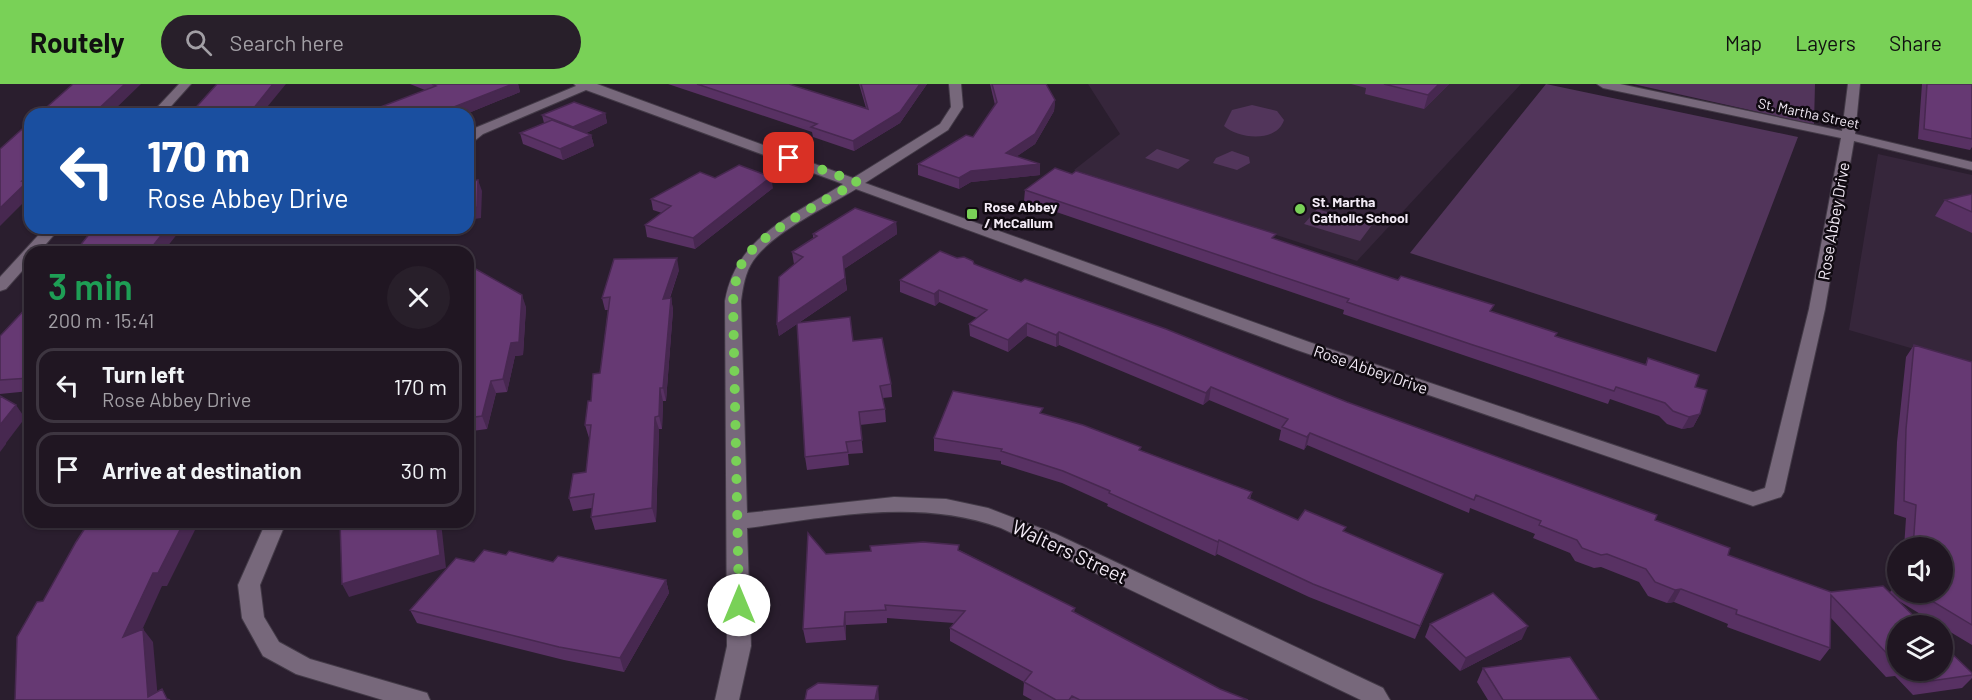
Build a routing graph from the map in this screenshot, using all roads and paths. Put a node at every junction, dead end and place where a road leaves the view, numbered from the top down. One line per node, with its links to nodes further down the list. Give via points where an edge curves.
1 (185, 84): 6 (street)
2 (955, 84): 10 (street, via 959,104 955,116)
3 (1603, 84): 8 (street, St. Martha Street)
4 (1854, 84): 8 (street, Rose Abbey Drive)
5 (585, 85): 7 (street); 10 (street, Rose Abbey Drive)
6 (163, 108)
7 (474, 136)
8 (1848, 136): 9 (street, St. Martha Street); 10 (street, Rose Abbey Drive, via 1817,309 1774,492 1753,499 1303,346)
9 (1972, 166)
10 (857, 182): 15 (street, via 764,240 746,258 736,277 733,301)
11 (48, 234): 12 (street)
12 (37, 246)
13 (24, 260): 14 (street)
14 (0, 286)
15 (738, 522): 18 (street, via 739,646); 19 (street, Walters Street, via 880,505 979,512 1012,523)
16 (273, 528): 17 (street, via 249,585 253,618 271,649 304,667)
17 (418, 700)
18 (727, 700)
19 (1378, 700)

